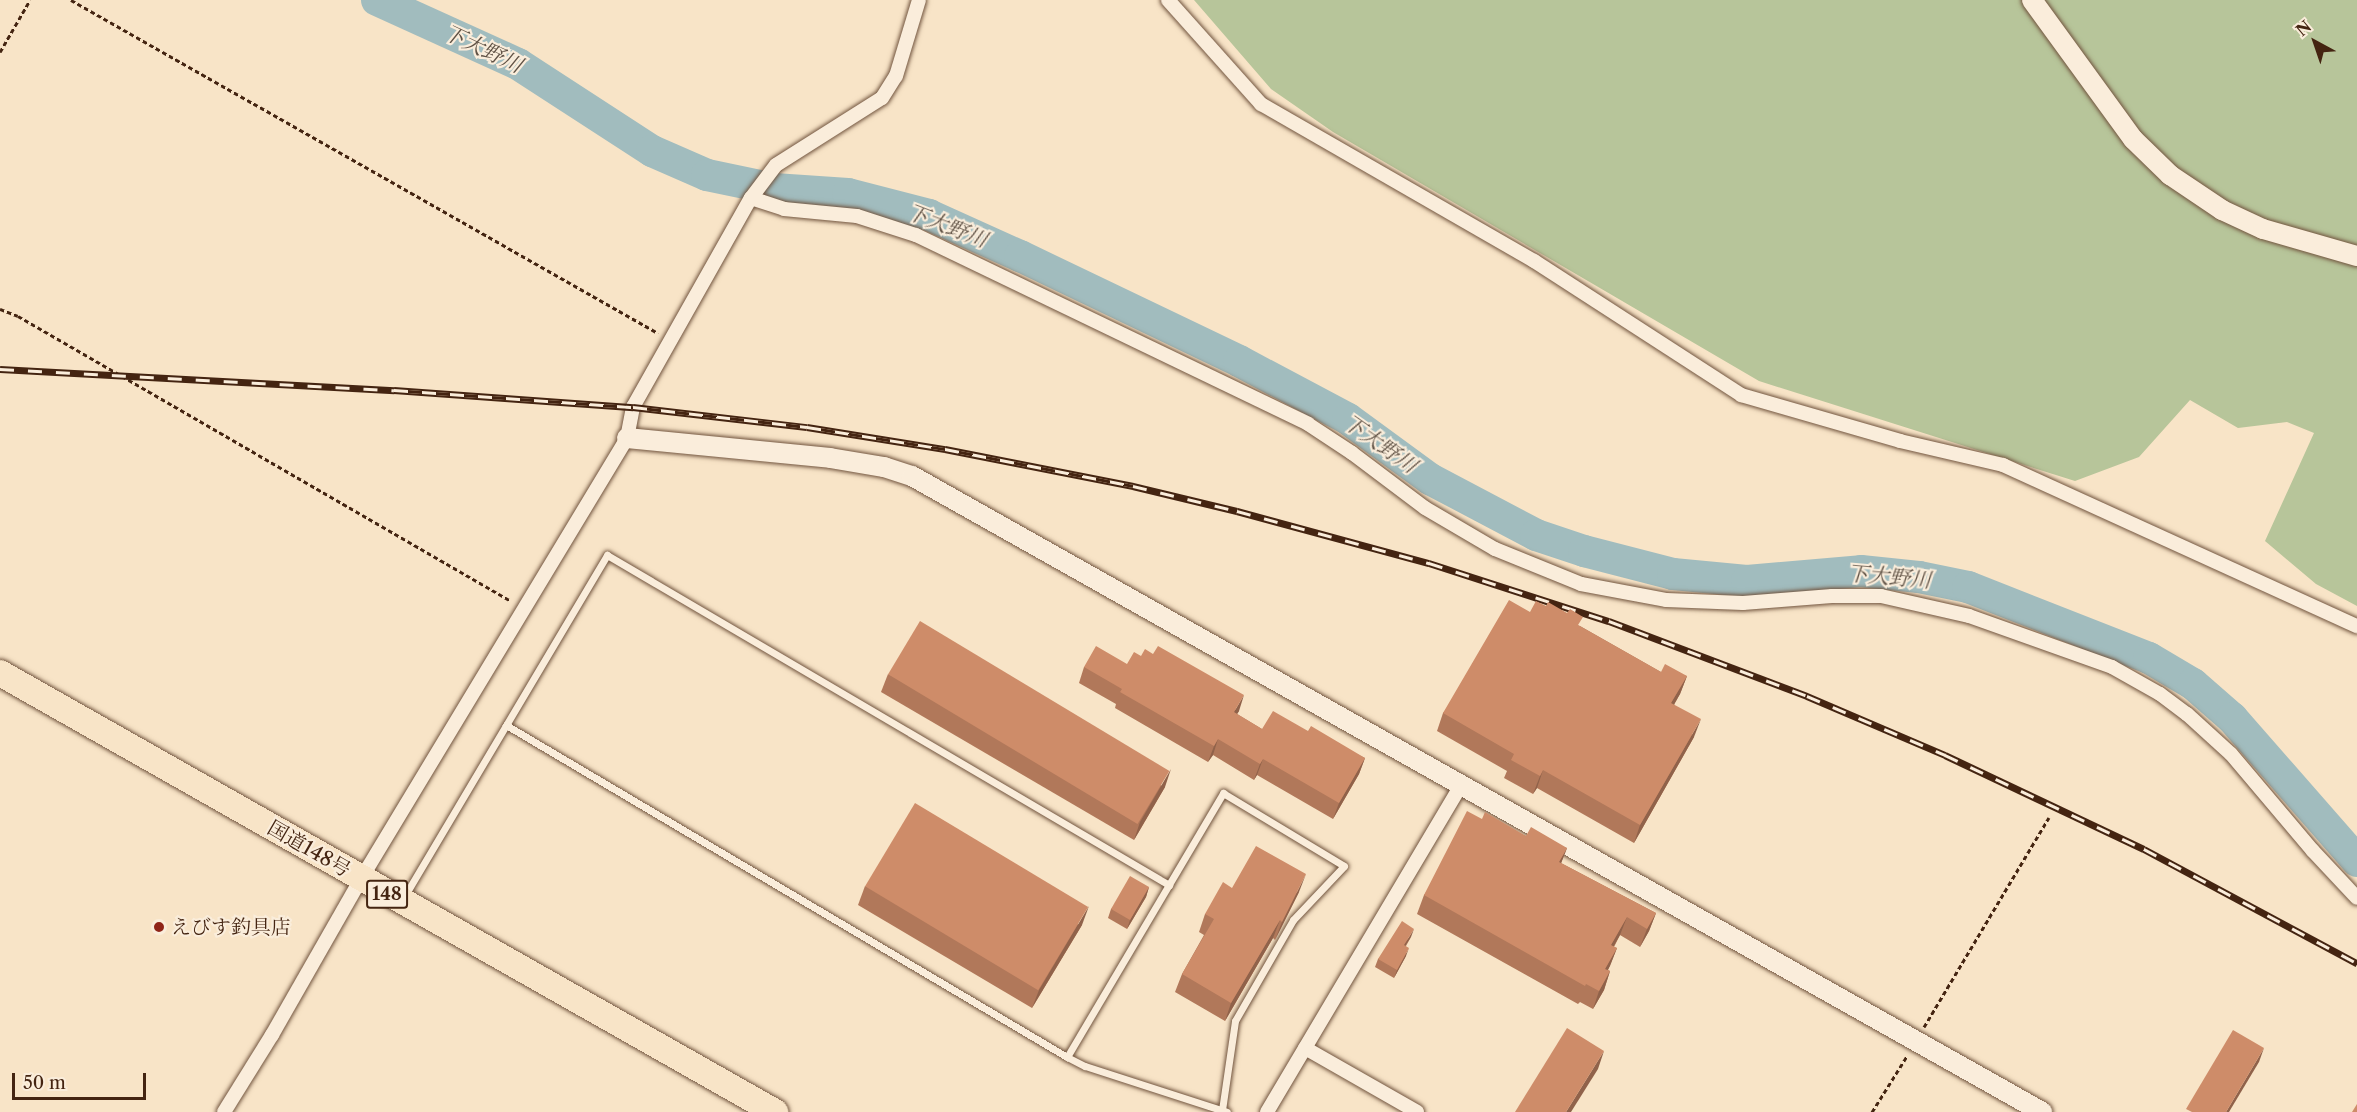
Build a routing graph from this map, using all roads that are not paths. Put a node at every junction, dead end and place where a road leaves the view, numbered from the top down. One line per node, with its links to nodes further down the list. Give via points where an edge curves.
1 (919, 0): 4 (street, via 896,75 882,98 776,165)
2 (1168, 0): 7 (street, via 1261,104 1534,261 1741,395 1877,435 2003,465)
3 (2032, 0): 5 (street, via 2133,139 2170,175 2222,210 2263,229)
4 (751, 198): 6 (street, via 633,407); 13 (street, via 784,209 857,216 916,235 1308,424 1453,525 1496,549 1581,584 1666,600 1743,603 1881,596 1969,616 2112,667 2178,707 2231,754)
5 (2357, 256)
6 (627, 438): 10 (street, via 830,458 912,476); 11 (street)
7 (2357, 626)
8 (0, 673): 11 (highway, 国道148号 / 148)
9 (506, 725): 12 (lane, via 607,555); 14 (lane); 16 (lane)
10 (1461, 785): 15 (street); 22 (street)
11 (361, 879): 14 (highway, 国道148号 / 148); 18 (street)
12 (1169, 885): 16 (lane); 17 (lane, via 1223,794 1344,866 1293,920 1235,1021)
13 (2357, 898)
14 (401, 902): 19 (highway, 国道148号 / 148)
15 (1305, 1048): 20 (street); 21 (street)
16 (1067, 1057): 17 (lane)
17 (1224, 1111)
18 (224, 1112)
19 (776, 1112)
20 (1267, 1112)
21 (1417, 1112)
22 (2042, 1112)

